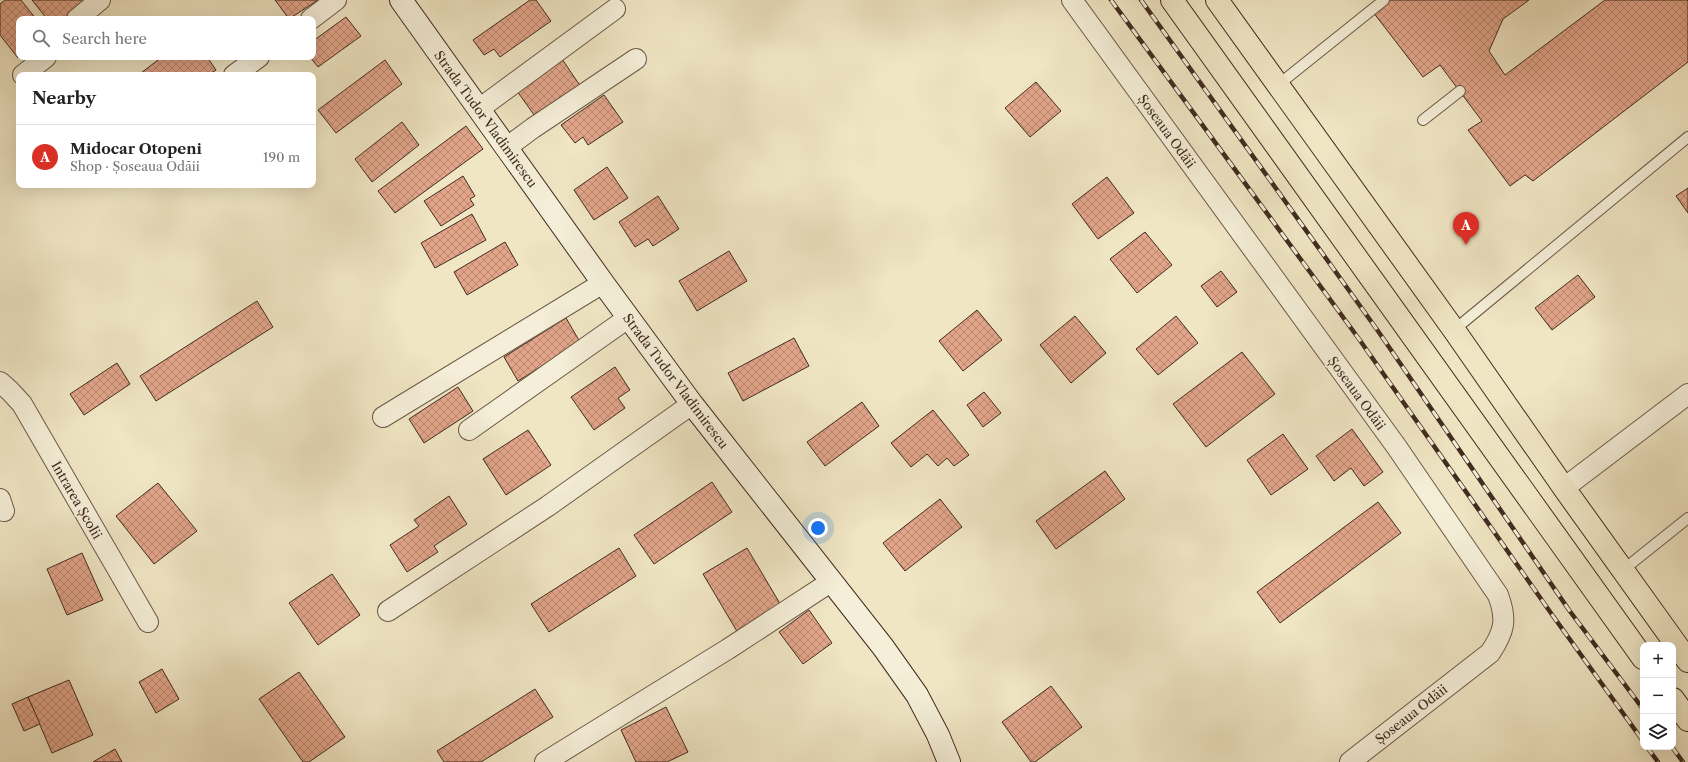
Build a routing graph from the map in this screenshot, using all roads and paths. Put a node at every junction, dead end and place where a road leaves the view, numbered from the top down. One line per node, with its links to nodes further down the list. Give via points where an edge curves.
1 (100, 0): 9 (street)
2 (336, 0): 10 (street)
3 (400, 0): 18 (street, Strada Tudor Vladimirescu)
4 (1072, 0): 42 (street, Șoseaua Odăii, via 1396,446 1498,595 1503,610 1503,624 1498,640 1490,652)
5 (1172, 0): 37 (main road)
6 (1217, 0): 16 (main road)
7 (1384, 0): 16 (lane)
8 (614, 9): 18 (street)
9 (81, 16)
10 (315, 16)
11 (636, 59): 21 (street)
12 (42, 60): 14 (street)
13 (255, 60): 15 (street)
14 (27, 72)
15 (238, 72)
16 (1278, 85): 24 (main road)
17 (1460, 91): 19 (lane)
18 (479, 109): 21 (street, Strada Tudor Vladimirescu)
19 (1423, 120)
20 (1688, 137): 24 (lane)
21 (506, 148): 22 (street, Strada Tudor Vladimirescu)
22 (603, 283): 23 (street, Strada Tudor Vladimirescu); 28 (street)
23 (628, 318): 27 (street, Strada Tudor Vladimirescu); 29 (street)
24 (1454, 330): 30 (main road)
25 (0, 382): 35 (street, Intrarea Școlii, via 22,404)
26 (1688, 394): 30 (street)
27 (692, 404): 33 (street, Strada Tudor Vladimirescu); 34 (street, via 548,506)
28 (384, 416)
29 (469, 430)
30 (1564, 488): 32 (main road)
31 (1688, 518): 32 (lane)
32 (1623, 570): 36 (main road)
33 (832, 581): 40 (street, via 728,649); 41 (street, Strada Tudor Vladimirescu, via 916,695 938,735)
34 (388, 611)
35 (148, 622)
36 (1685, 650)
37 (1640, 654)
38 (1676, 704): 39 (main road)
39 (1688, 720)
40 (545, 762)
41 (949, 762)
42 (1350, 762)

